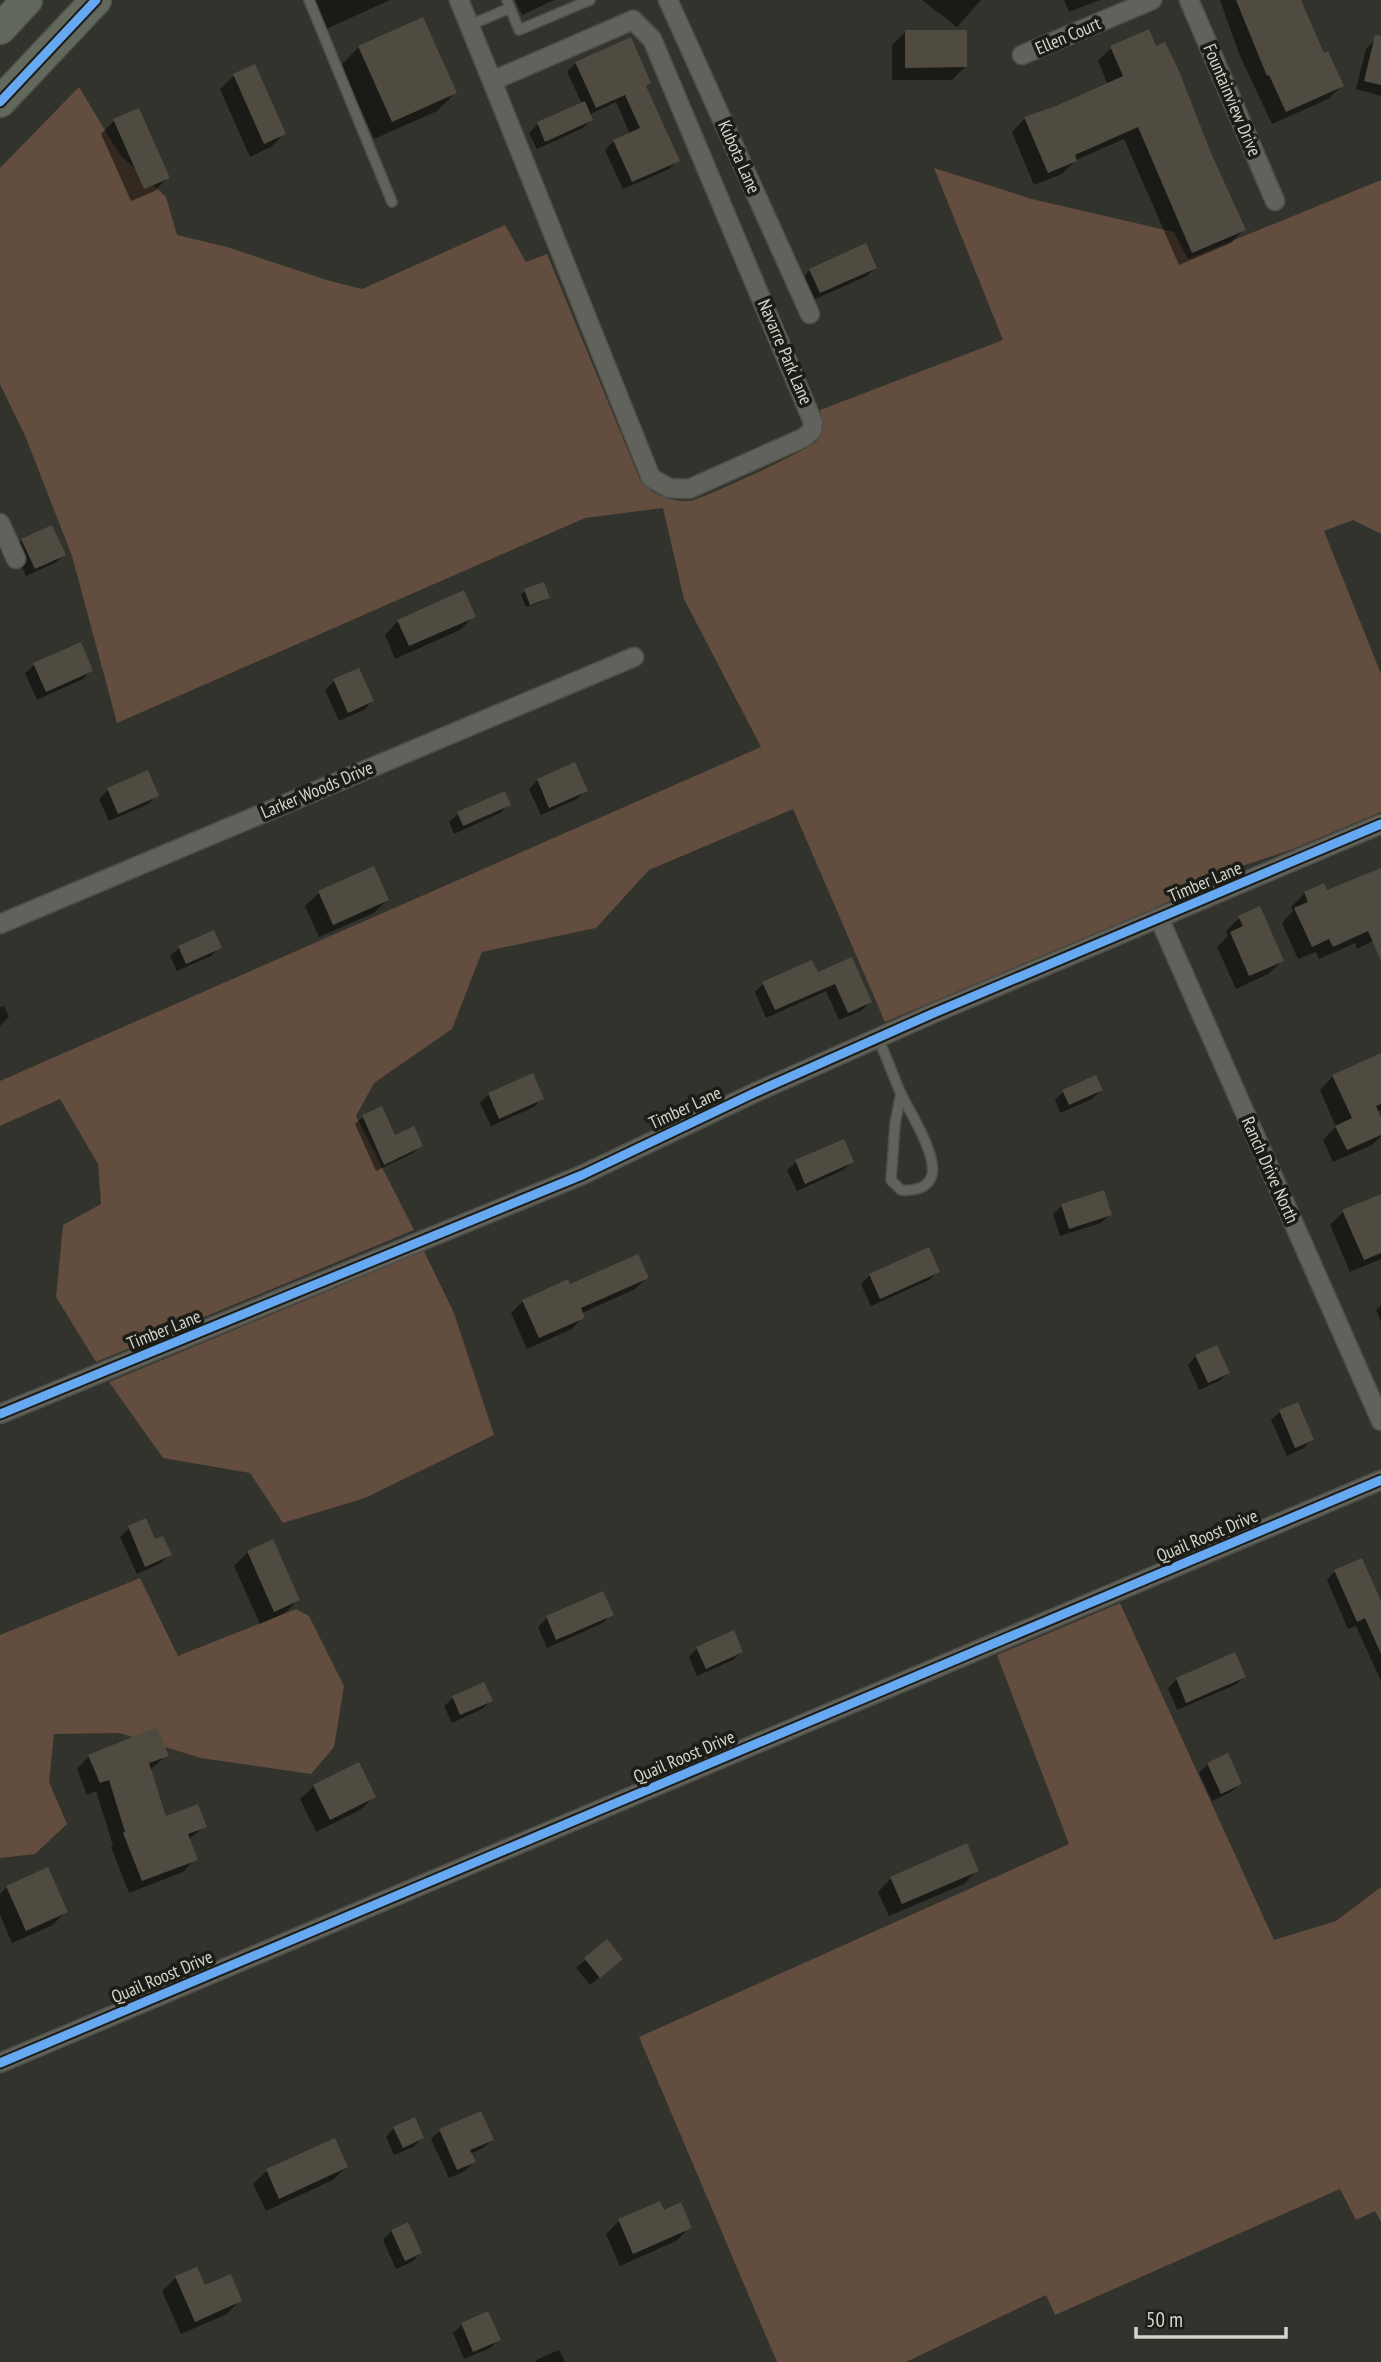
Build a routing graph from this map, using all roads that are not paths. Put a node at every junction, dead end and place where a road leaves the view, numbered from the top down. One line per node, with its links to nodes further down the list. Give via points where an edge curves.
1 (27, 0): 11 (highway)
2 (96, 0): 14 (highway)
3 (309, 0): 16 (lane)
4 (459, 0): 10 (street, Navarre Park Lane)
5 (590, 0): 9 (lane, via 519,30)
6 (668, 0): 17 (street, Kubota Lane)
7 (1152, 0): 12 (street, Ellen Court)
8 (1189, 0): 15 (street, Fountainview Drive)
9 (508, 4): 10 (lane)
10 (470, 25): 13 (street, Navarre Park Lane)
11 (0, 29)
12 (1022, 55)
13 (492, 81): 13 (street, Navarre Park Lane, via 651,478 668,488 689,489 812,431 809,409 652,38 633,20)
14 (0, 102)
15 (1275, 201)
16 (392, 202)
17 (810, 314)
18 (0, 523): 19 (street)
19 (16, 559)
20 (634, 657): 23 (street, Larker Woods Drive)
21 (1381, 824): 22 (street, Timber Lane)
22 (1159, 918): 24 (street, Timber Lane); 27 (street, Ranch Drive North)
23 (0, 923)
24 (878, 1038): 25 (lane); 26 (street, Timber Lane, via 582,1175)
25 (901, 1093): 25 (lane, via 932,1165 927,1184 912,1191 891,1180)
26 (0, 1414)
27 (1381, 1421)
28 (1381, 1480): 29 (street, Quail Roost Drive)
29 (0, 2063)

